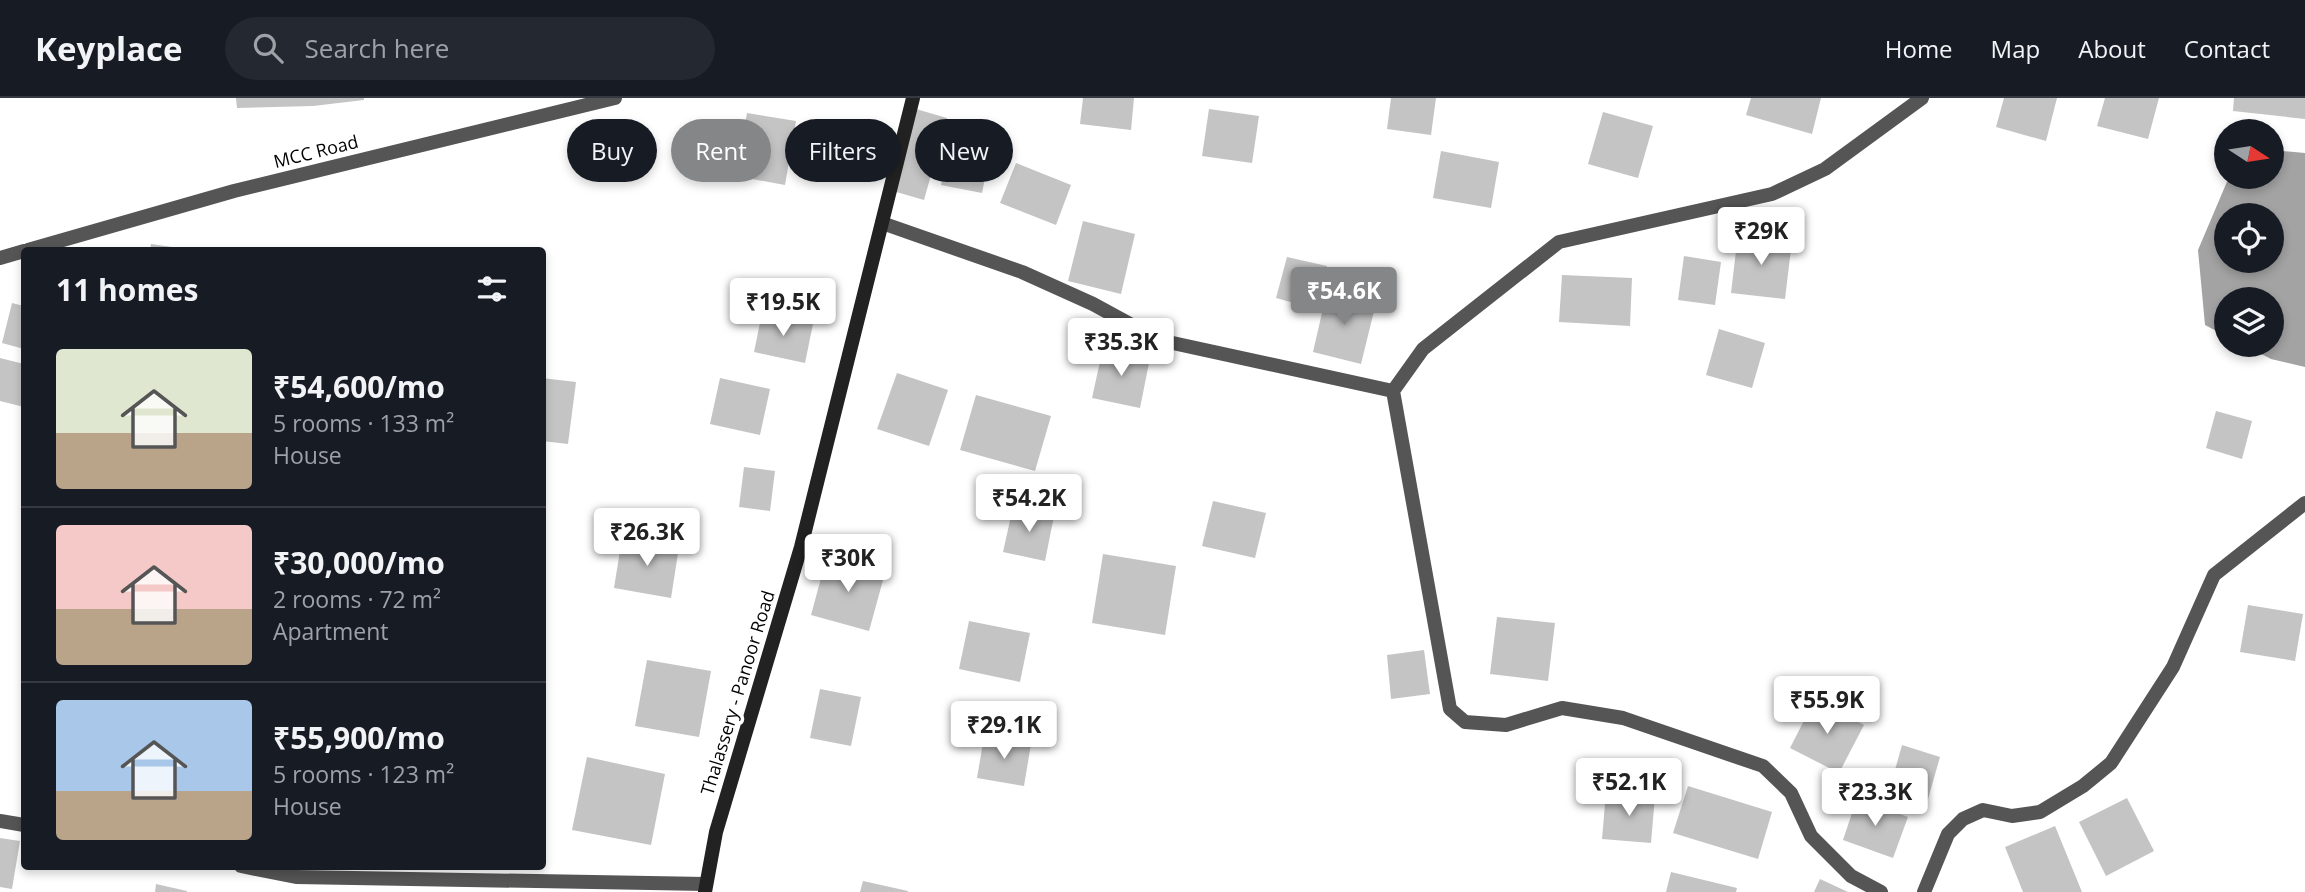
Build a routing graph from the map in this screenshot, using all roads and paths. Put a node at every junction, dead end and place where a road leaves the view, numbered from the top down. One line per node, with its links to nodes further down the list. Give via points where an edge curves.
1 (615, 98): 5 (street, MCC Road, via 234,191)
2 (913, 98): 4 (main road, Thalassery - Panoor Road)
3 (1922, 98): 8 (street, via 1825,169 1772,194 1559,242 1423,349)
4 (882, 223): 8 (street, via 1022,272 1159,340); 13 (main road, Thalassery - Panoor Road, via 801,547 716,832)
5 (40, 247)
6 (21, 252): 7 (street, MCC Road)
7 (0, 258)
8 (1393, 391): 14 (street, via 1450,709 1465,722 1506,725 1562,708 1623,718 1763,766 1791,793 1811,836 1851,876)
9 (2305, 503): 15 (street, via 2214,575 2173,667 2111,763 2040,812 2012,816 1983,810 1964,819 1948,834)
10 (0, 821): 11 (street)
11 (21, 824)
12 (262, 870): 13 (street, via 296,877)
13 (705, 888)
14 (1881, 892)
15 (1924, 892)

